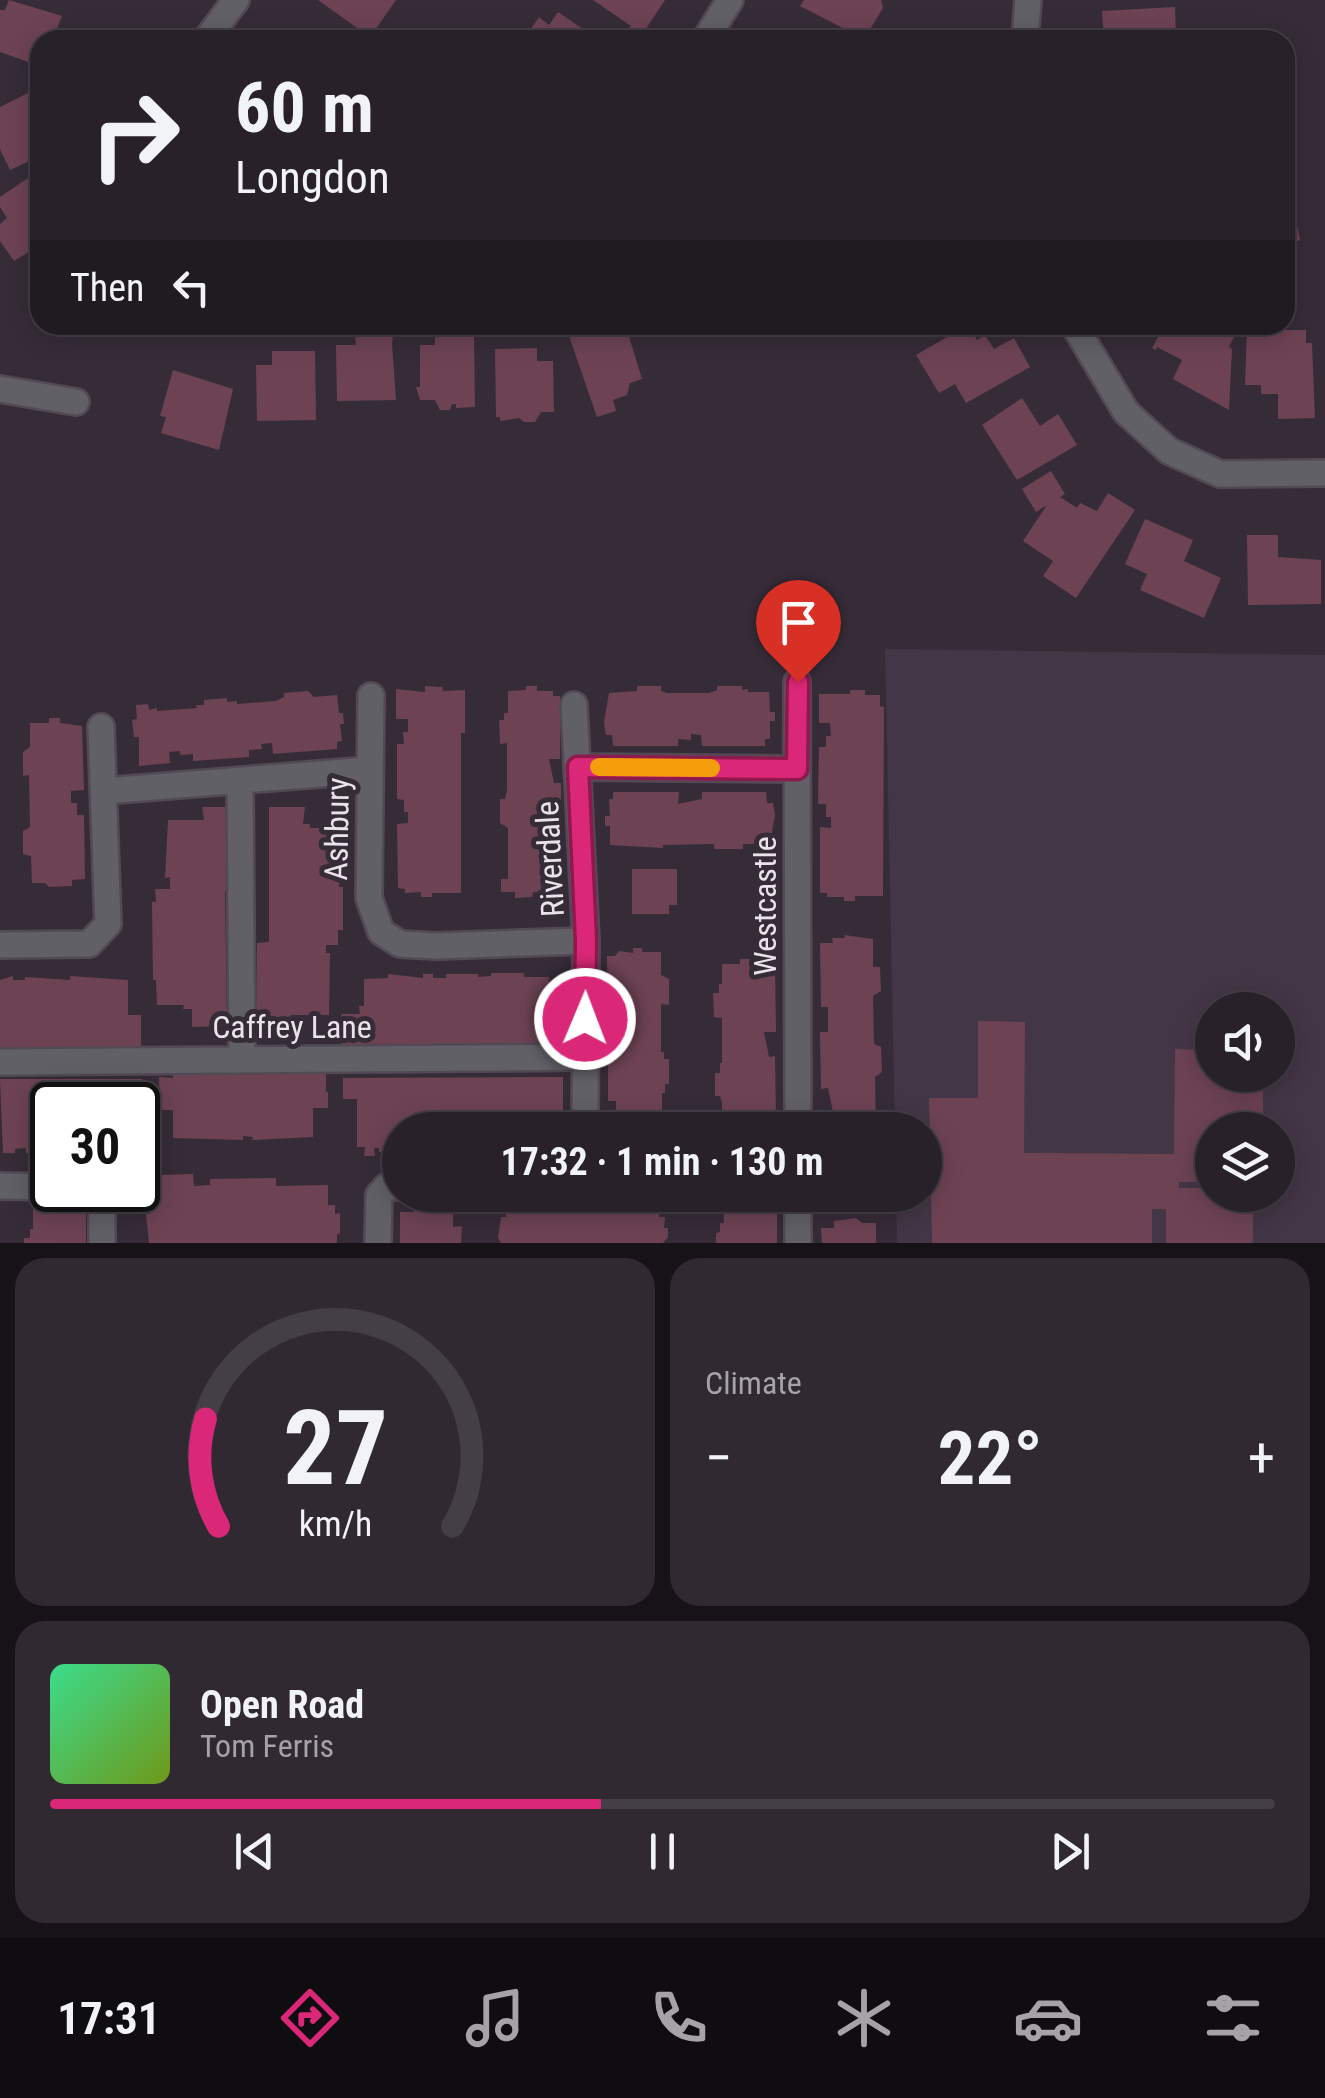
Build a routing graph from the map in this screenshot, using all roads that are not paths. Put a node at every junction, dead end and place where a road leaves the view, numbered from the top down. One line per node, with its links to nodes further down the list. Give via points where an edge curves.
1 (236, 0): 4 (street)
2 (730, 0): 5 (street)
3 (1028, 0): 6 (street)
4 (214, 30)
5 (711, 30)
6 (1026, 30)
7 (1080, 335): 10 (street, via 1126,412 1169,451 1220,474)
8 (0, 389): 9 (street)
9 (76, 402)
10 (1325, 473)
11 (798, 682): 16 (street, Westcastle)
12 (371, 696): 17 (street, Ashbury)
13 (574, 706): 15 (street, Riverdale)
14 (101, 727): 19 (street)
15 (578, 767): 16 (street); 20 (street, Riverdale)
16 (797, 769): 26 (street, Westcastle)
17 (370, 770): 18 (street); 20 (street, Ashbury, via 369,898 381,932 400,944 418,945)
18 (240, 782): 19 (street); 23 (street)
19 (104, 790): 21 (street, via 108,924 89,944)
20 (586, 941): 22 (street, Riverdale)
21 (0, 945)
22 (584, 1057): 23 (street, Caffrey Lane); 25 (street, Riverdale)
23 (242, 1060): 24 (street, Caffrey Lane)
24 (0, 1062)
25 (585, 1112)
26 (798, 1112)
27 (0, 1186): 28 (street)
28 (30, 1187)
29 (102, 1212): 32 (street)
30 (385, 1212): 33 (street)
31 (798, 1212): 34 (street)
32 (102, 1243)
33 (378, 1243)
34 (798, 1243)

